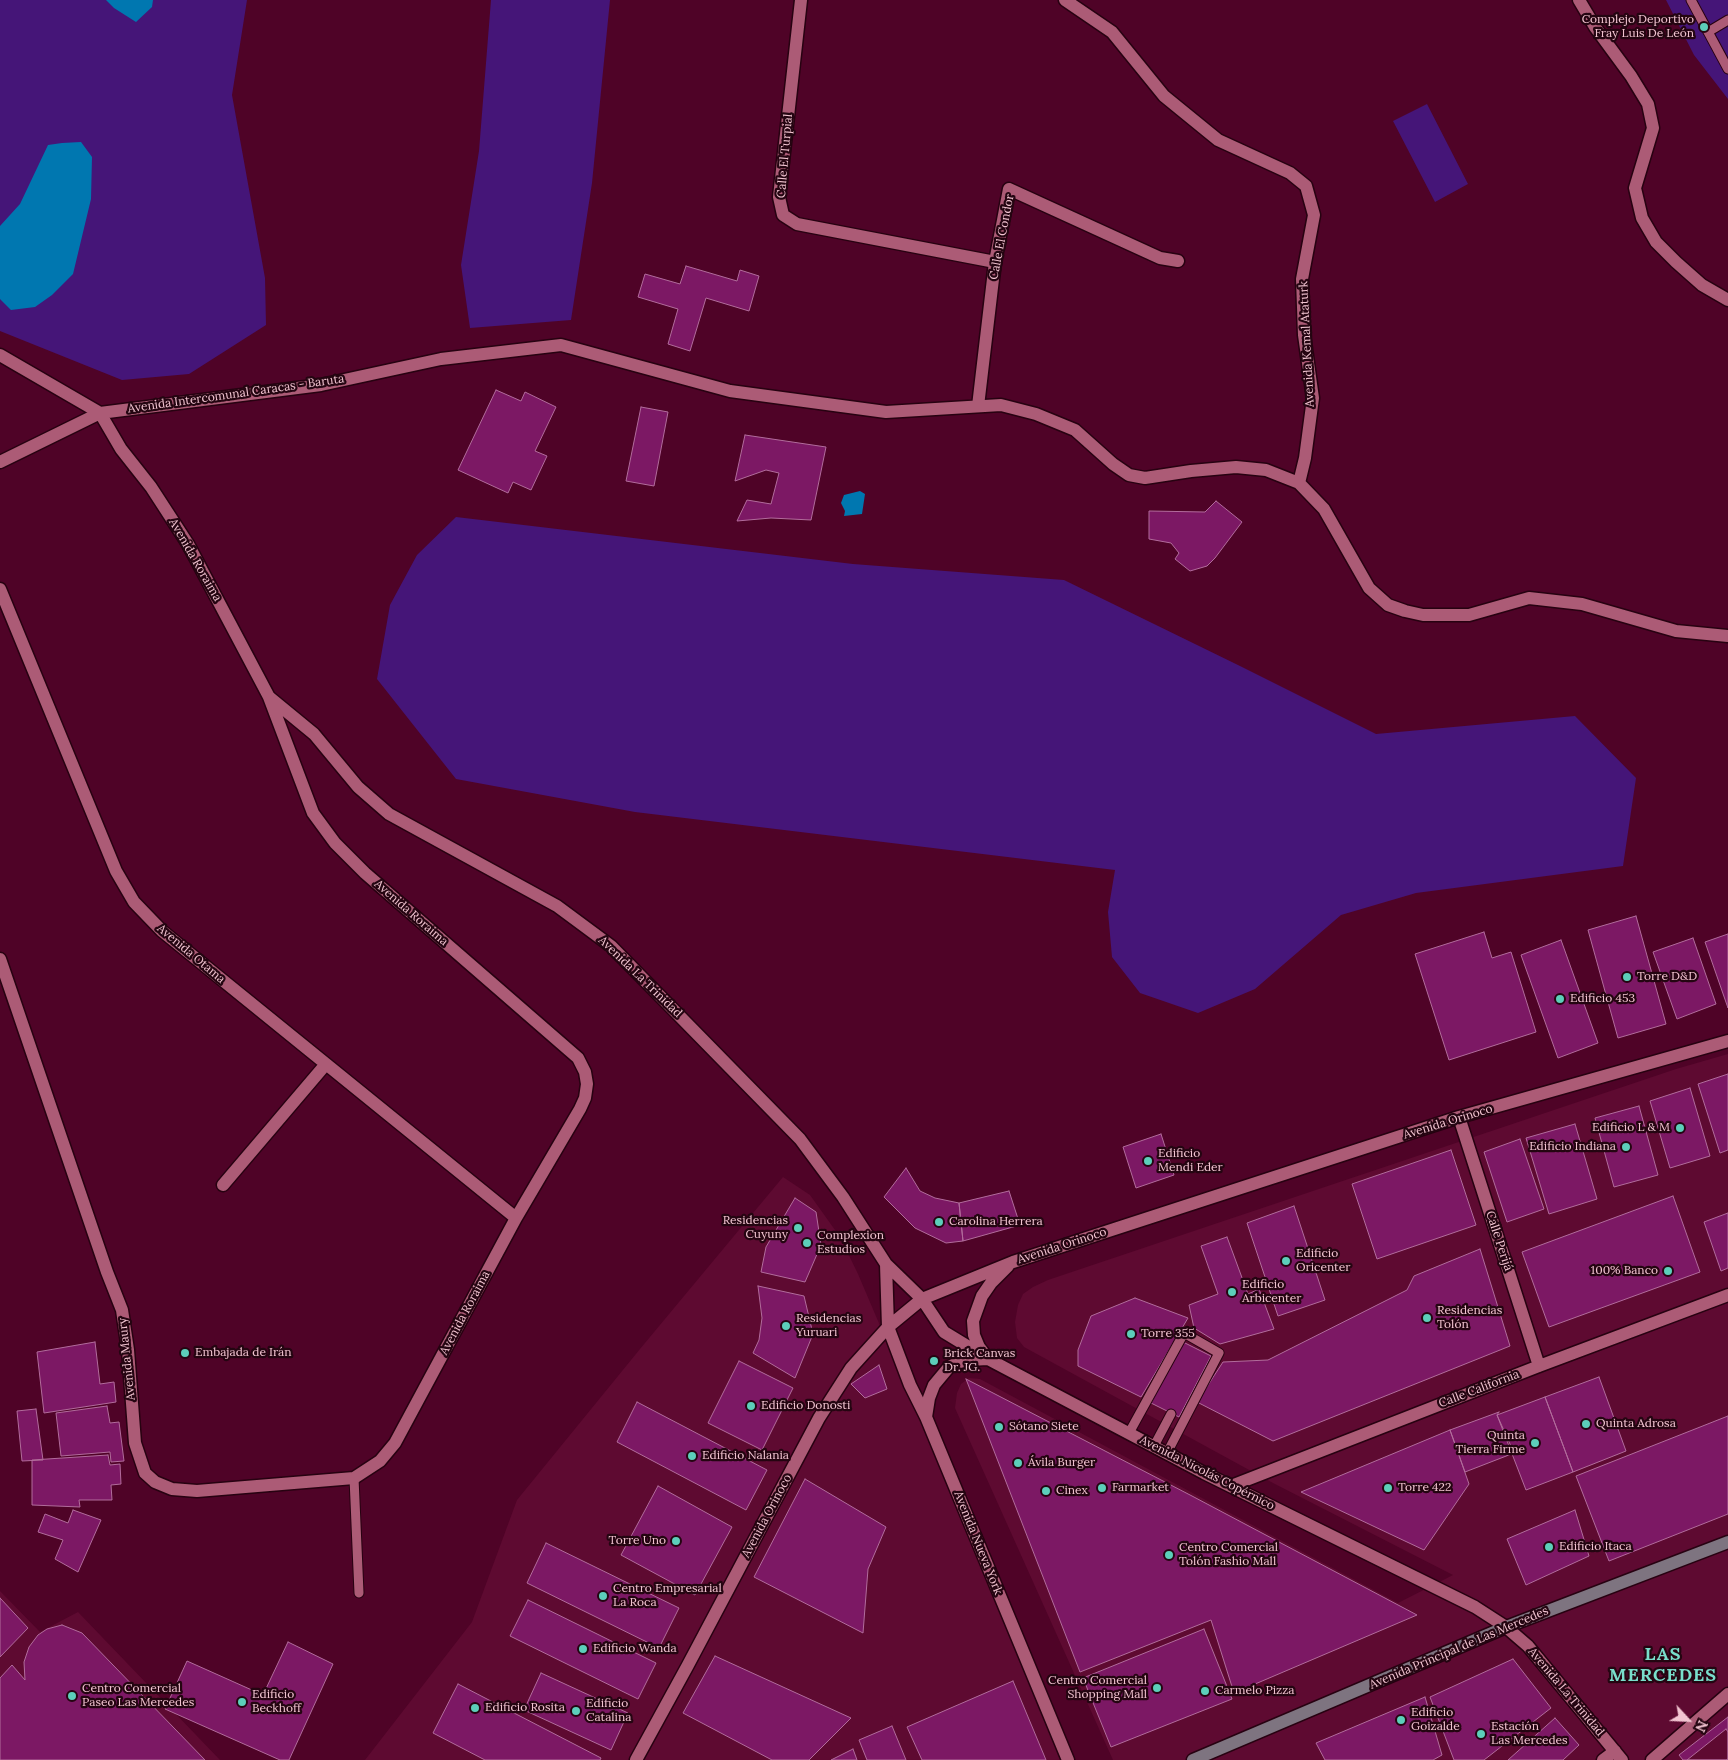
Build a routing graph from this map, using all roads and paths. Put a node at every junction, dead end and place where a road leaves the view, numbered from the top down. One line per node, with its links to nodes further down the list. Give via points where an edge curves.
1 (801, 0): 9 (street, Calle El Turpial, via 779,197 783,215 797,224)
2 (1065, 0): 15 (street, Avenida Kemal Ataturk, via 1112,32 1164,96 1218,140 1290,173 1306,186 1314,215 1302,279 1304,336 1312,398)
3 (1579, 0): 10 (street, via 1648,104 1653,128 1635,188 1642,218 1656,242 1676,262)
4 (1691, 0): 6 (lane)
5 (1728, 20): 6 (lane)
6 (1708, 32): 7 (lane)
7 (1728, 69)
8 (1178, 261): 9 (street, Calle El Condor, via 1160,258 1009,189)
9 (995, 262): 12 (street, Calle El Condor)
10 (1728, 300)
11 (0, 355): 13 (street, Avenida Roraima)
12 (978, 406): 13 (street, Avenida Intercomunal Caracas - Baruta, via 886,412 730,391 561,344 442,359 321,385); 15 (street, Avenida Intercomunal Caracas - Baruta, via 1001,405 1036,414 1075,430 1129,475 1145,478 1236,467 1266,470)
13 (100, 413): 14 (street, Avenida Intercomunal Caracas - Baruta); 18 (street, Avenida Roraima, via 121,449 151,487 188,544)
14 (0, 462)
15 (1299, 483): 17 (street, Avenida Intercomunal Caracas - Baruta, via 1324,509 1369,588 1388,605 1423,615 1469,614 1529,598 1582,604 1676,631)
16 (0, 589): 21 (street, Avenida Otama, via 116,871 134,902 162,931)
17 (1728, 636)
18 (269, 697): 24 (street, Avenida Roraima, via 313,813 335,843 578,1058 585,1072 586,1091 580,1109); 26 (street, Avenida La Trinidad, via 314,734 358,787 389,814 557,906 611,946 800,1140)
19 (0, 959): 37 (street, Avenida Maury, via 122,1310 135,1443 145,1473 155,1482 172,1489 198,1491)
20 (1728, 1040): 22 (street, Avenida Orinoco)
21 (326, 1064): 23 (street); 24 (street, Avenida Otama)
22 (1459, 1117): 25 (street, Avenida Orinoco); 31 (street, Calle Perijá)
23 (223, 1185)
24 (516, 1218): 37 (street, Avenida Roraima, via 395,1443 380,1461)
25 (1013, 1262): 28 (street, Avenida Orinoco); 30 (street, via 982,1296 973,1320 979,1347)
26 (886, 1264): 28 (street, Avenida La Trinidad); 29 (street)
27 (1728, 1295): 31 (street, Calle California)
28 (922, 1300): 29 (street, Avenida Orinoco); 30 (street, Avenida Nicolás Copérnico, via 944,1332)
29 (888, 1327): 33 (street, Avenida Nueva York); 44 (street, Avenida Orinoco, via 851,1368 819,1418)
30 (990, 1360): 33 (street, via 970,1360 949,1367 934,1385); 34 (street, Avenida Nicolás Copérnico)
31 (1539, 1366): 38 (street, Calle California)
32 (1171, 1414): 35 (lane)
33 (926, 1417): 45 (street, Avenida Nueva York)
34 (1129, 1433): 35 (street, Avenida Nicolás Copérnico); 36 (lane, via 1184,1333 1219,1353)
35 (1154, 1446): 36 (street, Avenida Nicolás Copérnico)
36 (1167, 1452): 38 (street, Avenida Nicolás Copérnico)
37 (354, 1478): 40 (lane)
38 (1230, 1486): 41 (street, Avenida Nicolás Copérnico, via 1475,1607)
39 (1728, 1542): 41 (street, Avenida Principal de Las Mercedes)
40 (360, 1593)
41 (1506, 1627): 43 (street, Avenida La Trinidad, via 1528,1646); 46 (street, Avenida Principal de Las Mercedes)
42 (1728, 1694): 48 (street)
43 (1619, 1756): 47 (street)
44 (636, 1760)
45 (1068, 1760)
46 (1193, 1760)
47 (1604, 1760)
48 (1652, 1760)

